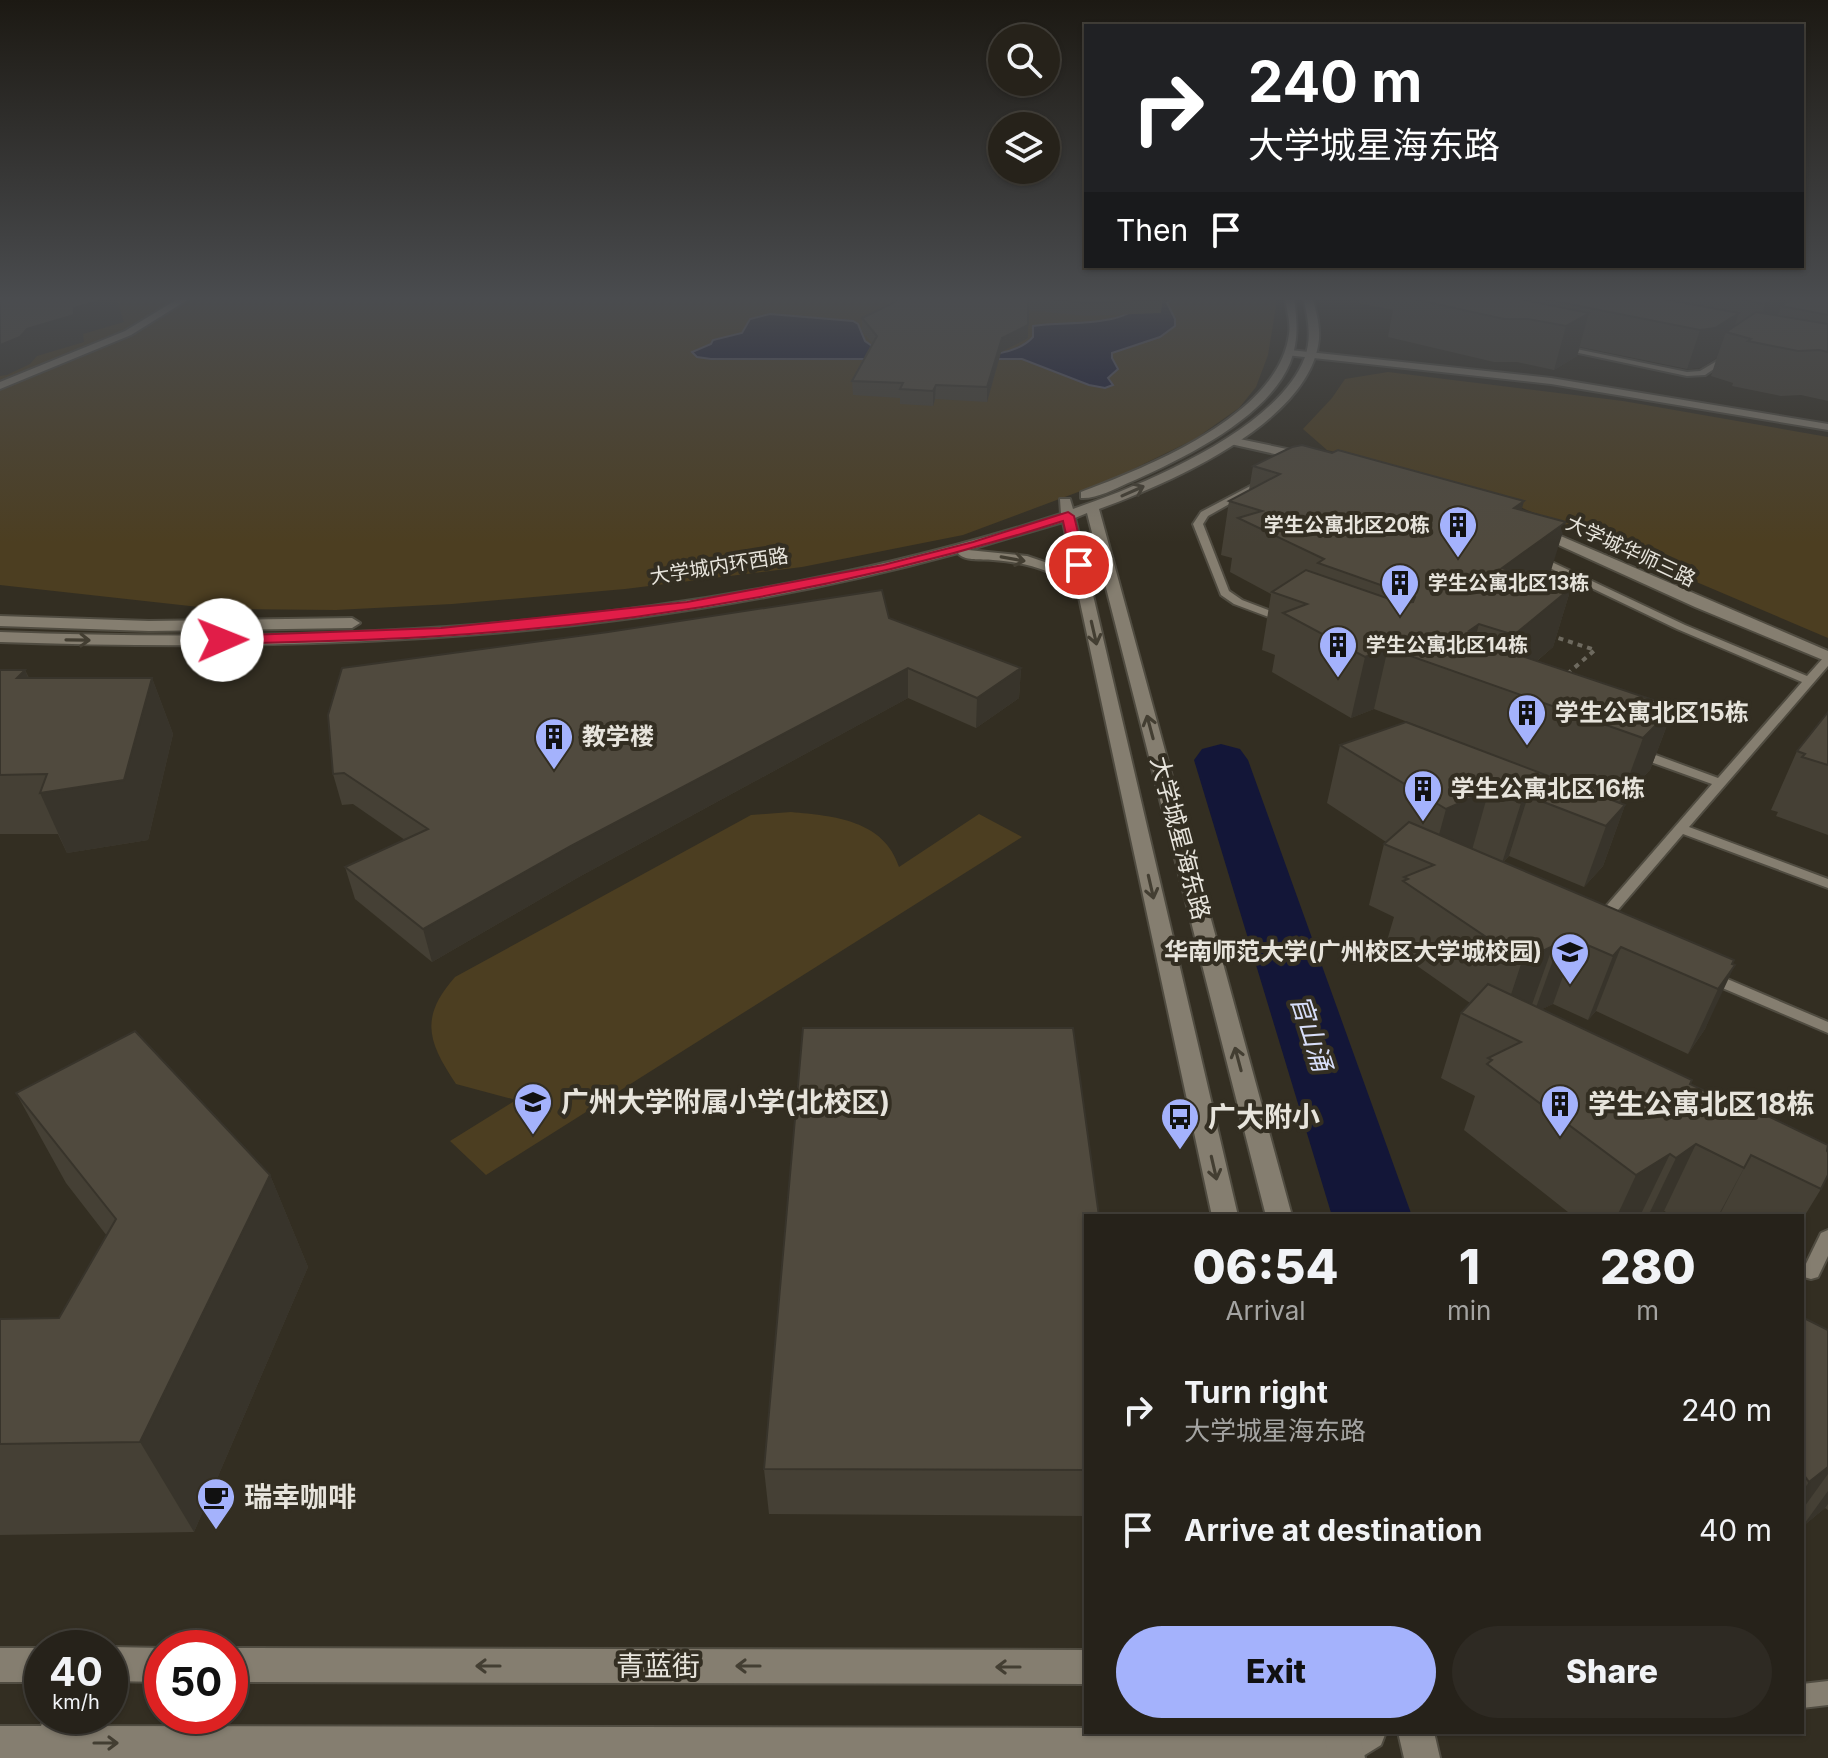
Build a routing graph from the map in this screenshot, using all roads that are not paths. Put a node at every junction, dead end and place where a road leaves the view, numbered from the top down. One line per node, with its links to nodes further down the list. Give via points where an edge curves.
1 (1274, 379): 9 (main road, 大学城内环西路, via 1208,437)
2 (1297, 379): 5 (main road, 大学城内环西路, via 1287,394)
3 (1531, 379): 4 (main road)
4 (1828, 427)
5 (1230, 441): 6 (main road); 8 (main road, 大学城内环西路, one-way to 5)
6 (1321, 461)
7 (1273, 480): 18 (lane, via 1204,514 1199,526 1226,595)
8 (1092, 507): 9 (main road, 大学城内环西路); 32 (main road, 大学城星海东路, one-way to 8)
9 (1066, 509): 12 (main road, 大学城内环西路); 13 (main road, 大学城星海东路); 14 (main road, 大学城内环西路, via 800,573 681,594)
10 (1518, 522): 22 (main road, 大学城华师三路)
11 (1528, 553): 23 (lane)
12 (936, 556): 13 (main road, one-way to 13, via 985,555 1030,562 1066,573); 20 (main road, 大学城内环西路, one-way to 12, via 322,638 517,626 750,596)
13 (1084, 586): 31 (main road, 大学城星海东路, one-way to 31)
14 (518, 612)
15 (488, 615): 17 (main road, via 330,624)
16 (0, 621): 17 (main road)
17 (37, 623): 20 (main road)
18 (1303, 626)
19 (0, 637): 20 (main road, 大学城内环西路)
20 (21, 638): 21 (main road)
21 (0, 656)
22 (1828, 658): 23 (lane)
23 (1809, 681): 25 (lane)
24 (1622, 748): 25 (lane)
25 (1721, 783): 26 (lane)
26 (1681, 829): 27 (lane); 28 (lane, via 1596,928)
27 (1828, 884)
28 (1610, 934)
29 (1697, 972): 30 (lane)
30 (1828, 1028)
31 (1225, 1214)
32 (1278, 1214)
33 (1828, 1238): 34 (lane)
34 (1811, 1271)
35 (0, 1665): 36 (main road)
36 (24, 1665)
37 (248, 1665): 38 (main road, 青蓝街, one-way to 37)
38 (1084, 1667)
39 (1828, 1693): 40 (lane)
40 (1804, 1696)
41 (1416, 1734): 45 (main road)
42 (53, 1739): 43 (main road, one-way to 43); 44 (main road)
43 (1350, 1742)
44 (0, 1744)
45 (1422, 1758)

